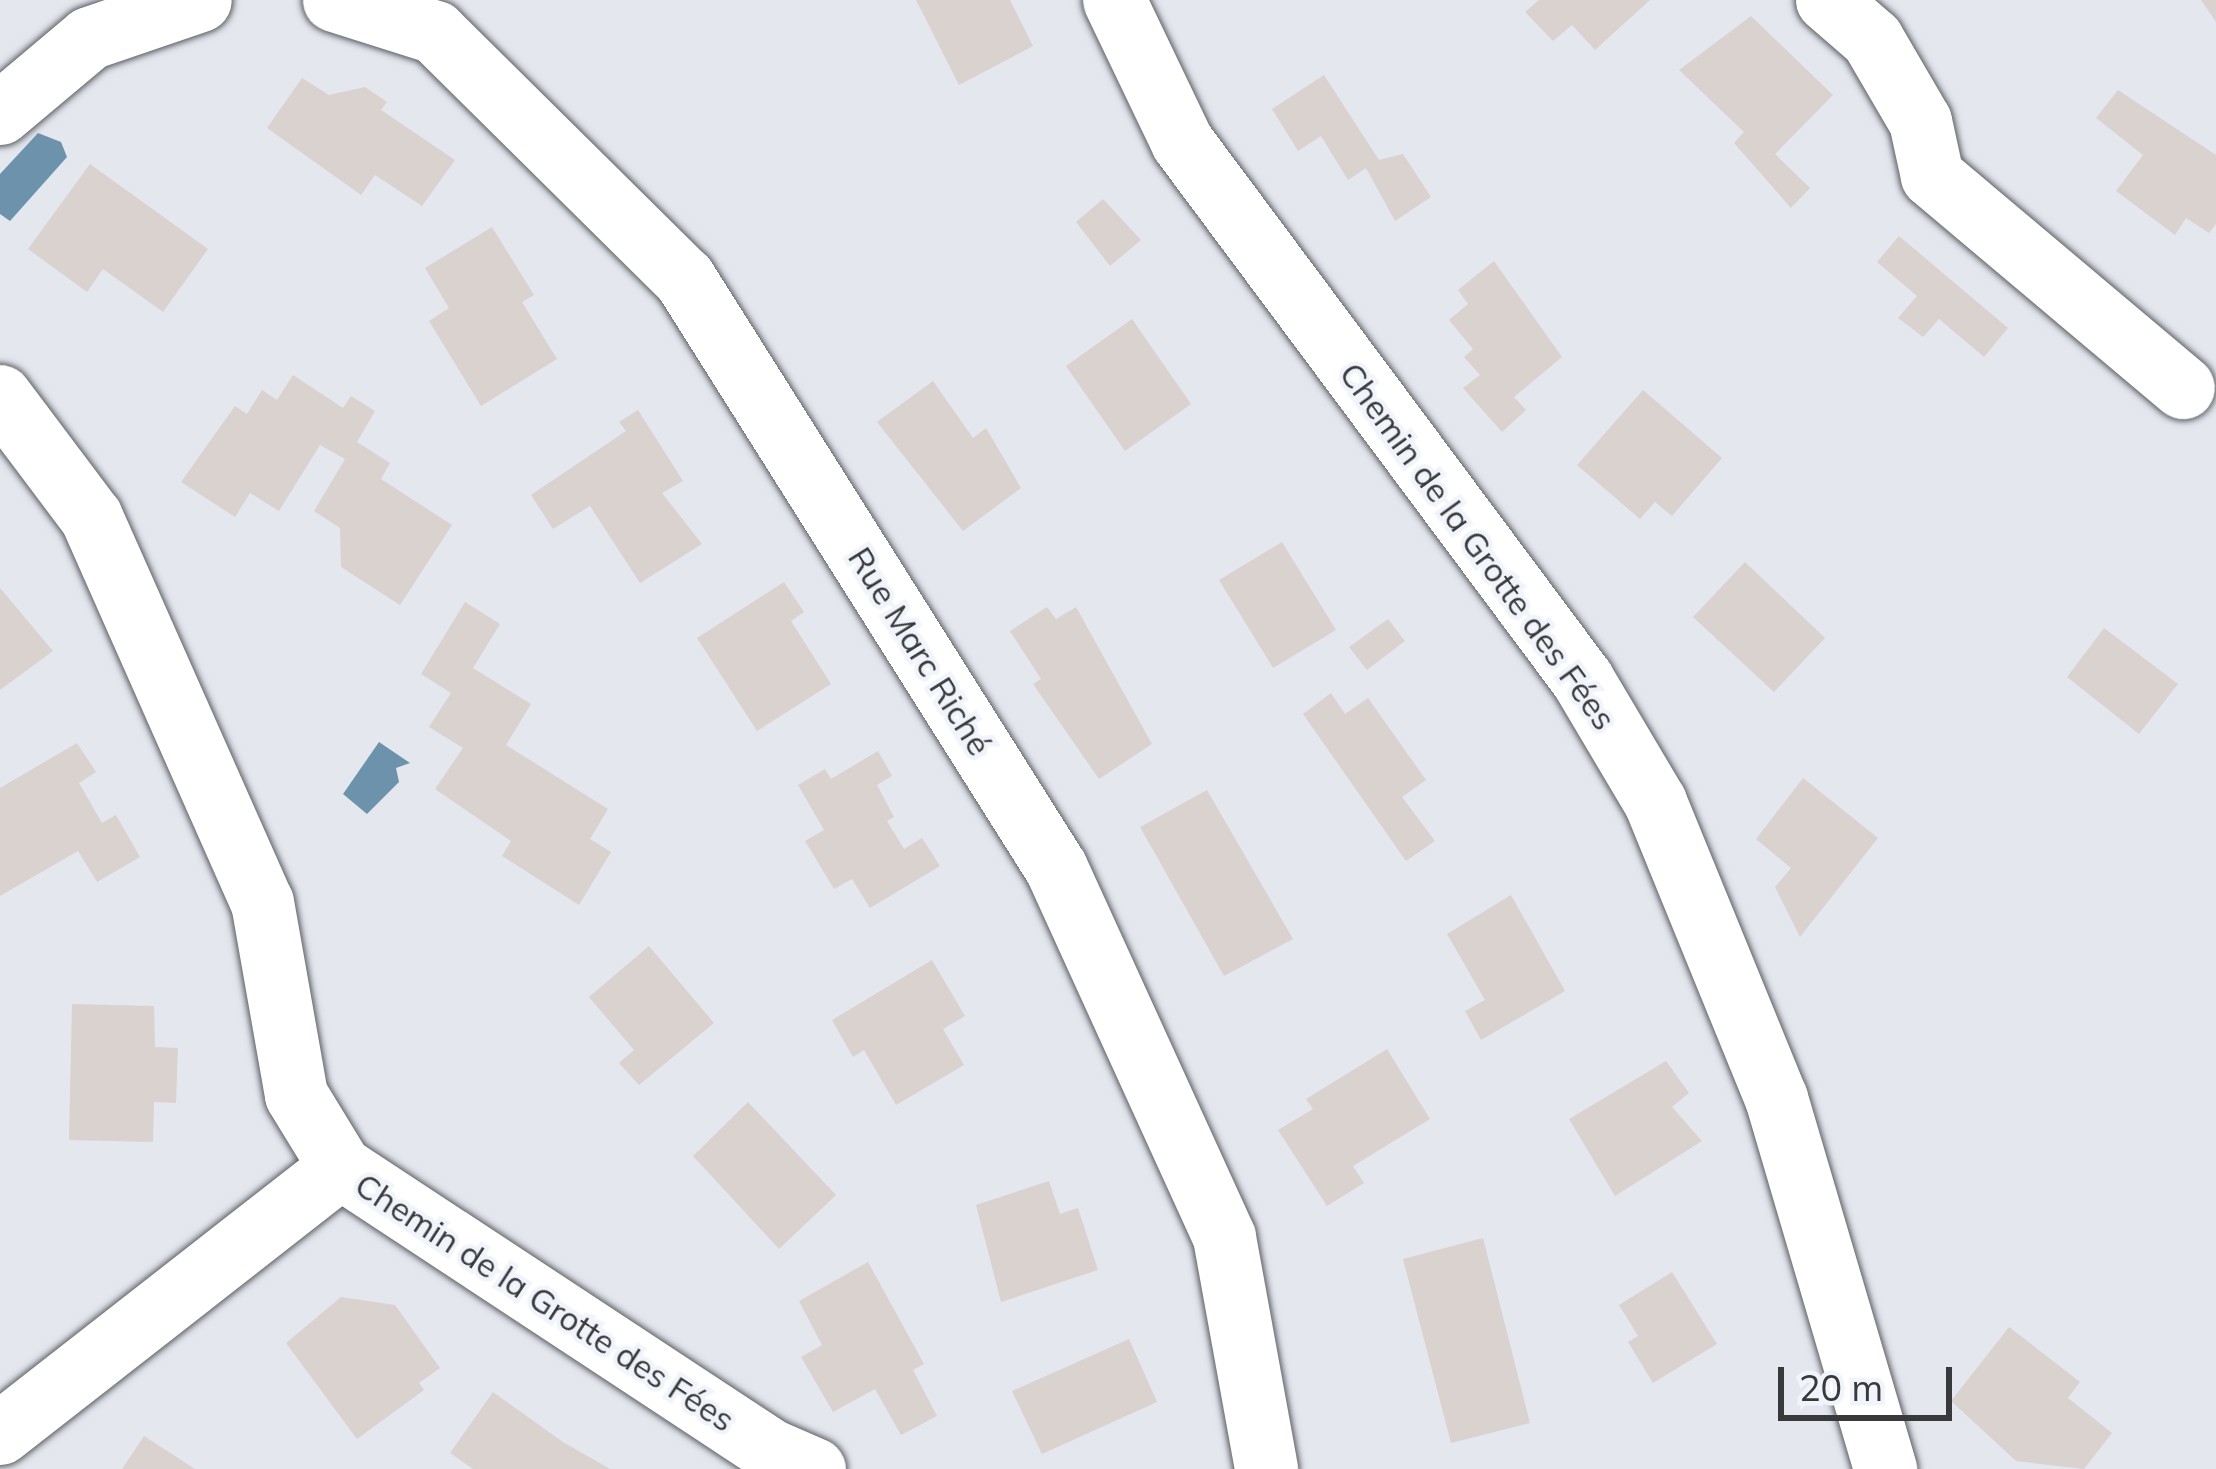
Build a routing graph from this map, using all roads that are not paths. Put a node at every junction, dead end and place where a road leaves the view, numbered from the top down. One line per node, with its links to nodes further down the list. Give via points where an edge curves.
1 (200, 0): 5 (street, via 89,38)
2 (334, 0): 11 (street, Rue Marc Riché, via 435,32 684,278 1056,868 1224,1237)
3 (1114, 0): 12 (street, Chemin de la Grotte des Fées, via 1182,142 1582,679 1655,802 1776,1098)
4 (1827, 0): 6 (street, via 1872,39 1920,121 1932,176)
5 (0, 112)
6 (2182, 388)
7 (0, 396): 8 (street, via 91,517 262,902 296,1095)
8 (340, 1167): 9 (street, Chemin de la Grotte des Fées); 10 (street, Chemin de la Grotte des Fées, via 770,1450)
9 (0, 1433)
10 (814, 1469)
11 (1266, 1469)
12 (1885, 1469)

